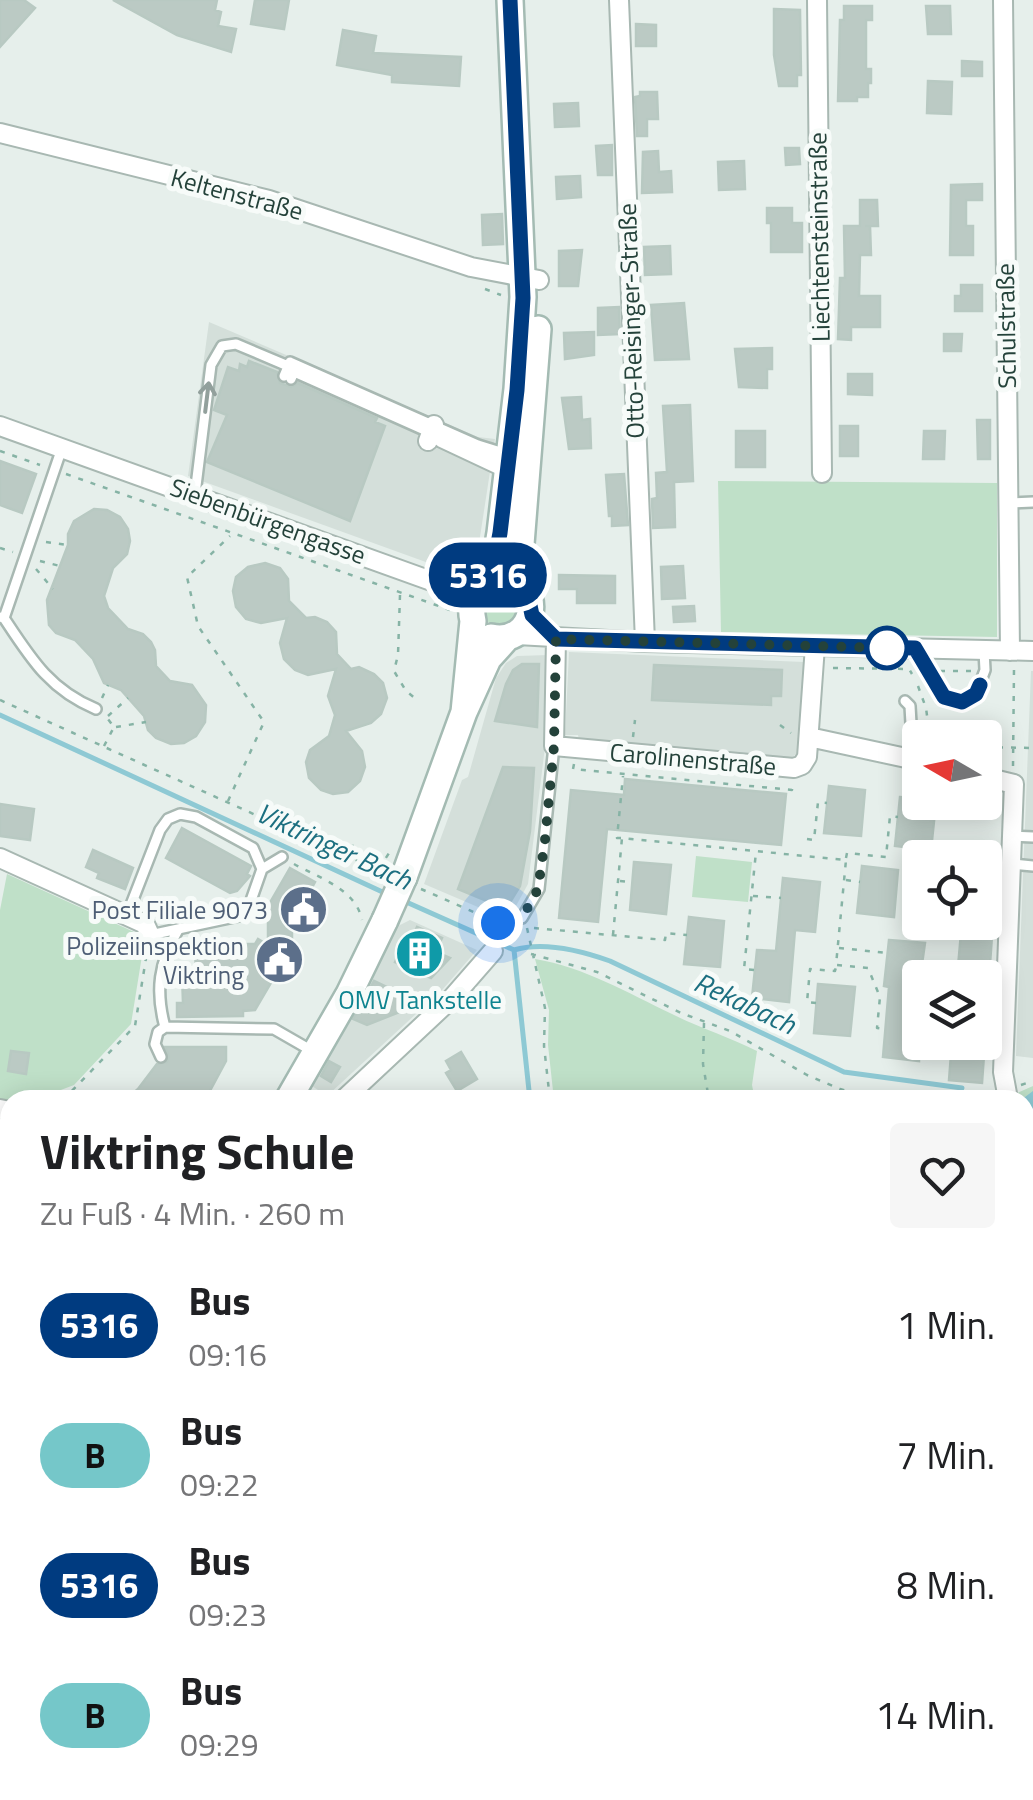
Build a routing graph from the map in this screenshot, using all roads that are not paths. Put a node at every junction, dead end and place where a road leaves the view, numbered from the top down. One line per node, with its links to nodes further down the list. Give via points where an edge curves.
1 (512, 0): 6 (main road, via 534,180)
2 (619, 0): 20 (street, Otto-Reisinger-Straße)
3 (816, 0): 11 (street, Liechtensteinstraße)
4 (1003, 0): 14 (street, Schulstraße)
5 (0, 133): 6 (street, Keltenstraße, via 269,200)
6 (528, 285): 10 (main road); 15 (main road, via 537,363)
7 (0, 426): 9 (street, Siebenbürgengasse)
8 (434, 434): 10 (street); 12 (lane, one-way to 8, via 211,365 222,346 236,344 288,374 290,362)
9 (62, 448): 12 (street, Siebenbürgengasse); 17 (lane)
10 (509, 462): 16 (main road, via 494,564)
11 (822, 474)
12 (194, 494): 16 (street, Siebenbürgengasse)
13 (1033, 502): 14 (lane)
14 (1007, 503): 25 (street, Schulstraße)
15 (518, 582): 16 (main road, via 501,577); 18 (main road, via 527,591)
16 (471, 603): 18 (main road, via 486,636); 28 (main road)
17 (2, 617): 27 (lane, via 49,679)
18 (518, 630): 19 (street); 28 (main road, via 488,659)
19 (556, 639): 20 (street); 31 (street)
20 (644, 642): 21 (street)
21 (816, 646): 22 (street); 30 (street, Carolinenstraße)
22 (915, 648): 23 (street); 23 (lane, via 944,697 962,702 976,694)
23 (984, 650): 25 (street)
24 (1033, 651): 25 (street)
25 (1012, 659)
26 (905, 701): 29 (lane)
27 (96, 710)
28 (464, 712): 47 (main road, bridge, via 411,882 374,923)
29 (912, 720)
30 (810, 737): 31 (street, Carolinenstraße, via 807,756 794,768); 32 (street, Carolinenstraße)
31 (554, 746): 42 (lane, via 538,889)
32 (902, 757)
33 (1002, 781): 34 (street, via 1014,784)
34 (1012, 836): 35 (lane); 38 (street)
35 (1033, 837)
36 (282, 856): 40 (lane)
37 (0, 858): 41 (street)
38 (1012, 864): 39 (lane); 51 (street)
39 (1033, 866)
40 (262, 870): 41 (lane, via 253,848 196,817 168,818); 43 (lane, via 248,909)
41 (126, 916): 44 (street, via 145,924)
42 (522, 918)
43 (178, 930): 44 (lane); 46 (lane, via 159,982)
44 (150, 935)
45 (493, 950): 50 (street)
46 (166, 1027): 47 (lane, via 274,1029); 48 (lane, via 154,1044)
47 (317, 1053): 49 (main road)
48 (161, 1057)
49 (294, 1090)
50 (354, 1090)
51 (1006, 1090)

